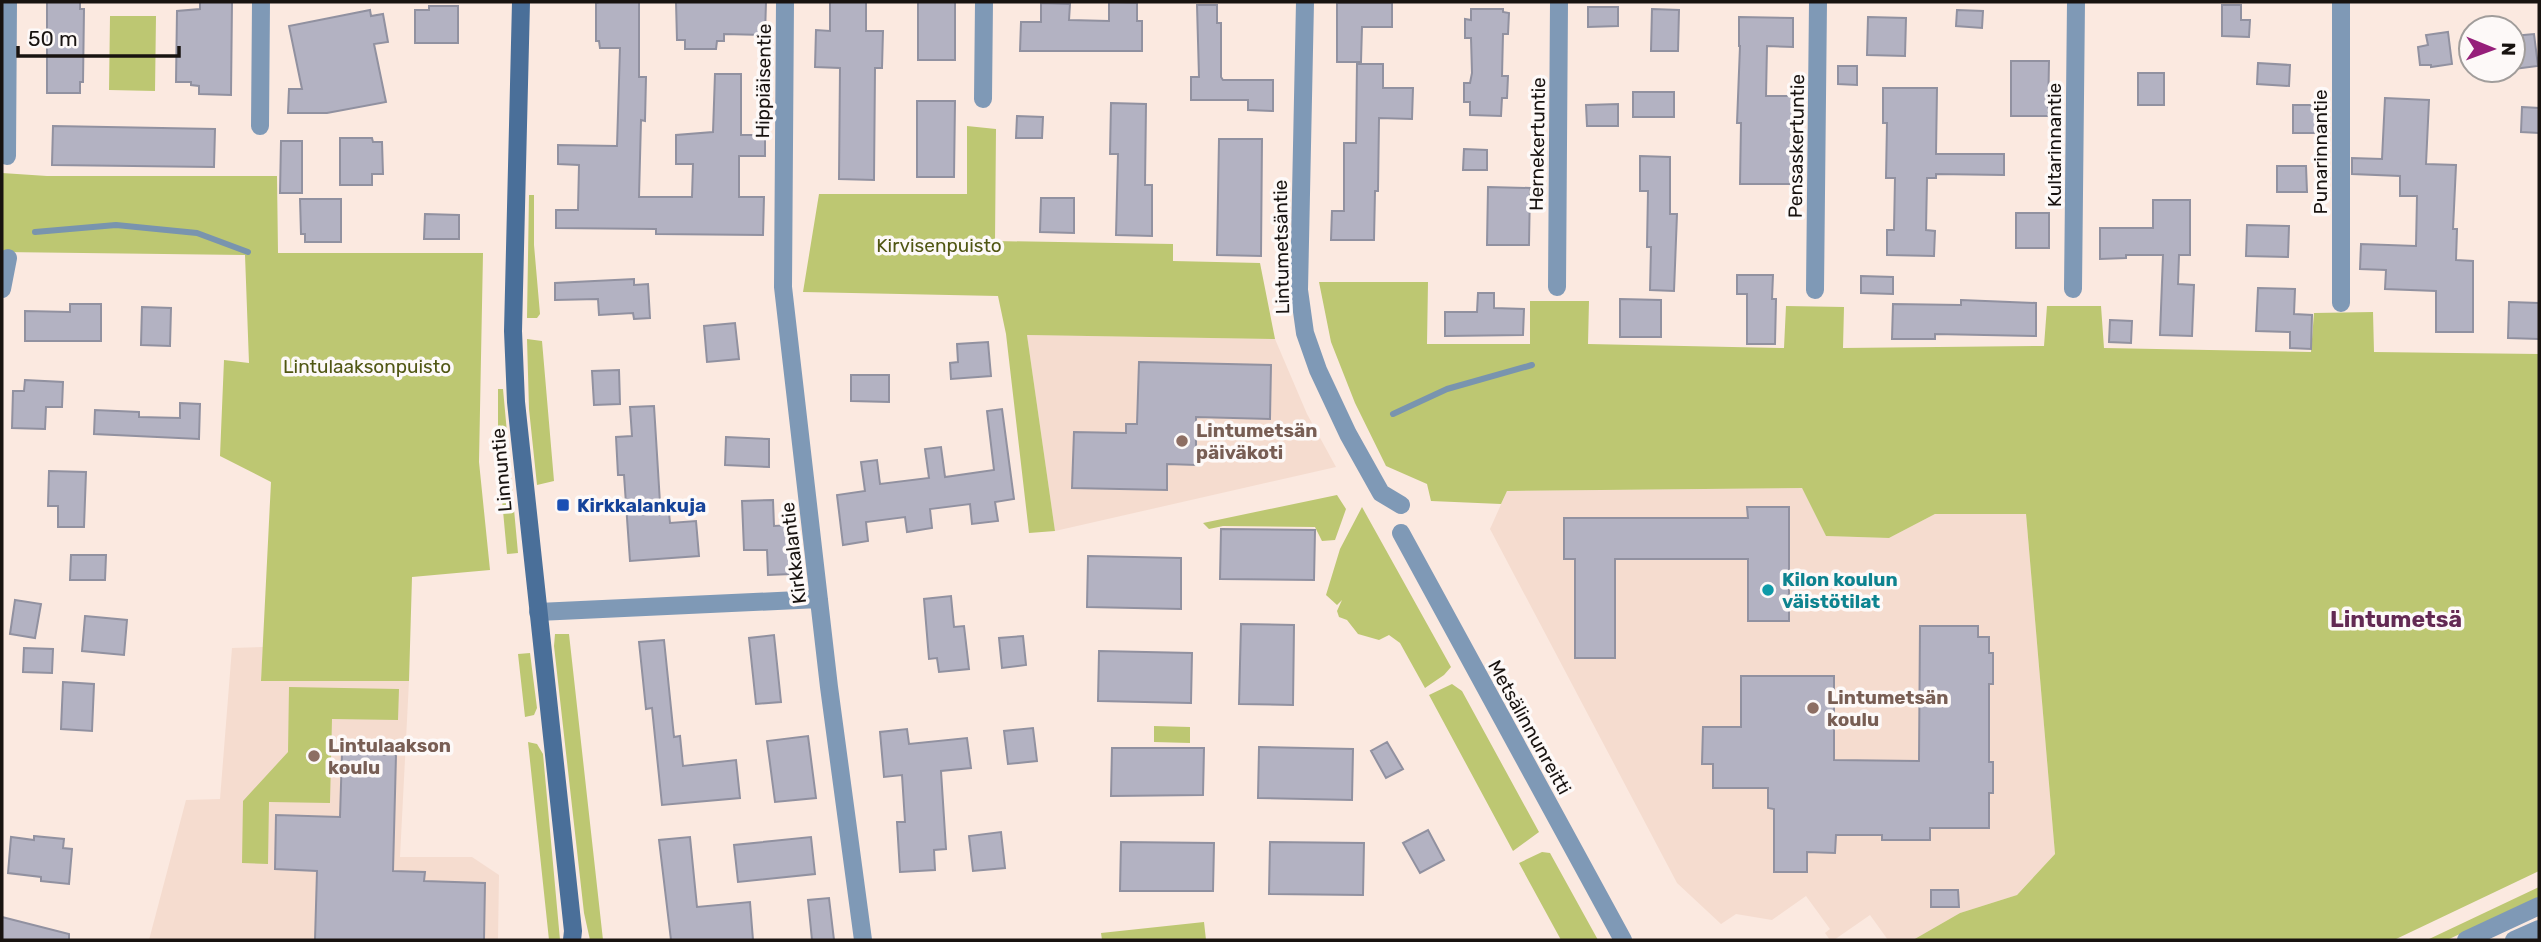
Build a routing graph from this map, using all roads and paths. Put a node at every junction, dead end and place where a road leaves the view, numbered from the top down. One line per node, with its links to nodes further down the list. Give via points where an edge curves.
1 (8, 2): 13 (street)
2 (261, 2): 12 (street)
3 (521, 2): 24 (street, Linnuntie, via 513,331)
4 (785, 2): 14 (street, Hippiäisentie)
5 (984, 2): 11 (street)
6 (1305, 2): 21 (street, Lintumetsäntie, via 1299,290 1305,333 1318,370 1381,494)
7 (1559, 2): 16 (street, Hernekertuntie)
8 (1818, 2): 19 (street, Pensaskertuntie)
9 (2076, 2): 18 (street, Kultarinnantie)
10 (2341, 2): 20 (street, Punarinnantie)
11 (983, 99)
12 (260, 126)
13 (7, 156)
14 (782, 160): 23 (street, Kirkkalantie, via 783,287)
15 (8, 258): 17 (street)
16 (1557, 287)
17 (2, 289)
18 (2073, 289)
19 (1815, 290)
20 (2341, 303)
21 (1401, 505)
22 (1401, 533): 29 (street, Metsälinnunreitti)
23 (819, 599): 24 (street); 28 (street, Kirkkalantie)
24 (538, 612): 27 (street, Linnuntie)
25 (2539, 906): 30 (street)
26 (2539, 929): 31 (street)
27 (574, 937)
28 (863, 940)
29 (1623, 940)
30 (2466, 940)
31 (2514, 940)

